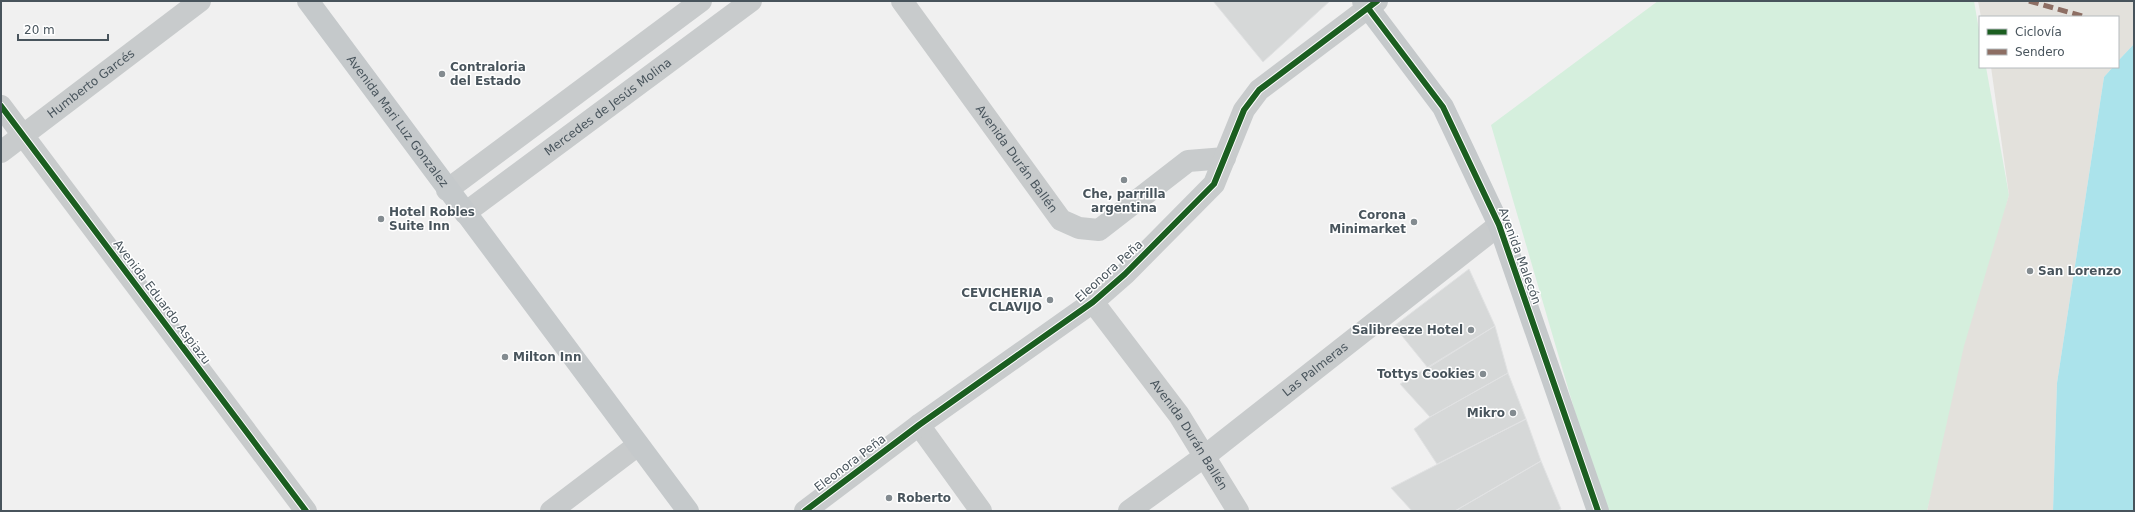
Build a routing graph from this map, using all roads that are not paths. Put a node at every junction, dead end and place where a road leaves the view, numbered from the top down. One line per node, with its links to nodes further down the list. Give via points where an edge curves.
1 (200, 1): 9 (street, Humberto Garcés)
2 (308, 1): 12 (main road, Avenida Mari Luz Gonzalez)
3 (751, 1): 7 (street, Mercedes de Jesús Molina)
4 (902, 1): 11 (street, Avenida Durán Ballén, via 1061,220 1079,228 1099,230 1188,161)
5 (696, 2): 7 (street); 12 (street)
6 (1369, 3): 11 (street, Eleonora Peña, via 1259,90 1244,110); 14 (main road, Avenida Malecón, via 1443,107)
7 (713, 29): 13 (street, Mercedes de Jesús Molina)
8 (1, 106): 9 (street, Avenida Eduardo Aspiazu)
9 (23, 135): 10 (street, Humberto Garcés); 19 (street, Avenida Eduardo Aspiazu)
10 (1, 152)
11 (1225, 158): 15 (street, Eleonora Peña, via 1214,184 1125,274)
12 (447, 190): 13 (main road, Avenida Mari Luz Gonzalez)
13 (465, 213): 17 (main road, Avenida Mari Luz Gonzalez)
14 (1499, 225): 18 (street, Las Palmeras); 26 (main road, Avenida Malecón)
15 (1093, 302): 16 (street, Eleonora Peña); 18 (street, Avenida Durán Ballén, via 1179,415)
16 (919, 425): 22 (street, Eleonora Peña); 23 (street)
17 (638, 445): 20 (street); 21 (main road, Avenida Mari Luz Gonzalez)
18 (1205, 456): 24 (street, Las Palmeras); 25 (street, Avenida Durán Ballén)
19 (306, 511)
20 (552, 511)
21 (688, 511)
22 (805, 511)
23 (981, 511)
24 (1129, 511)
25 (1238, 511)
26 (1598, 511)

